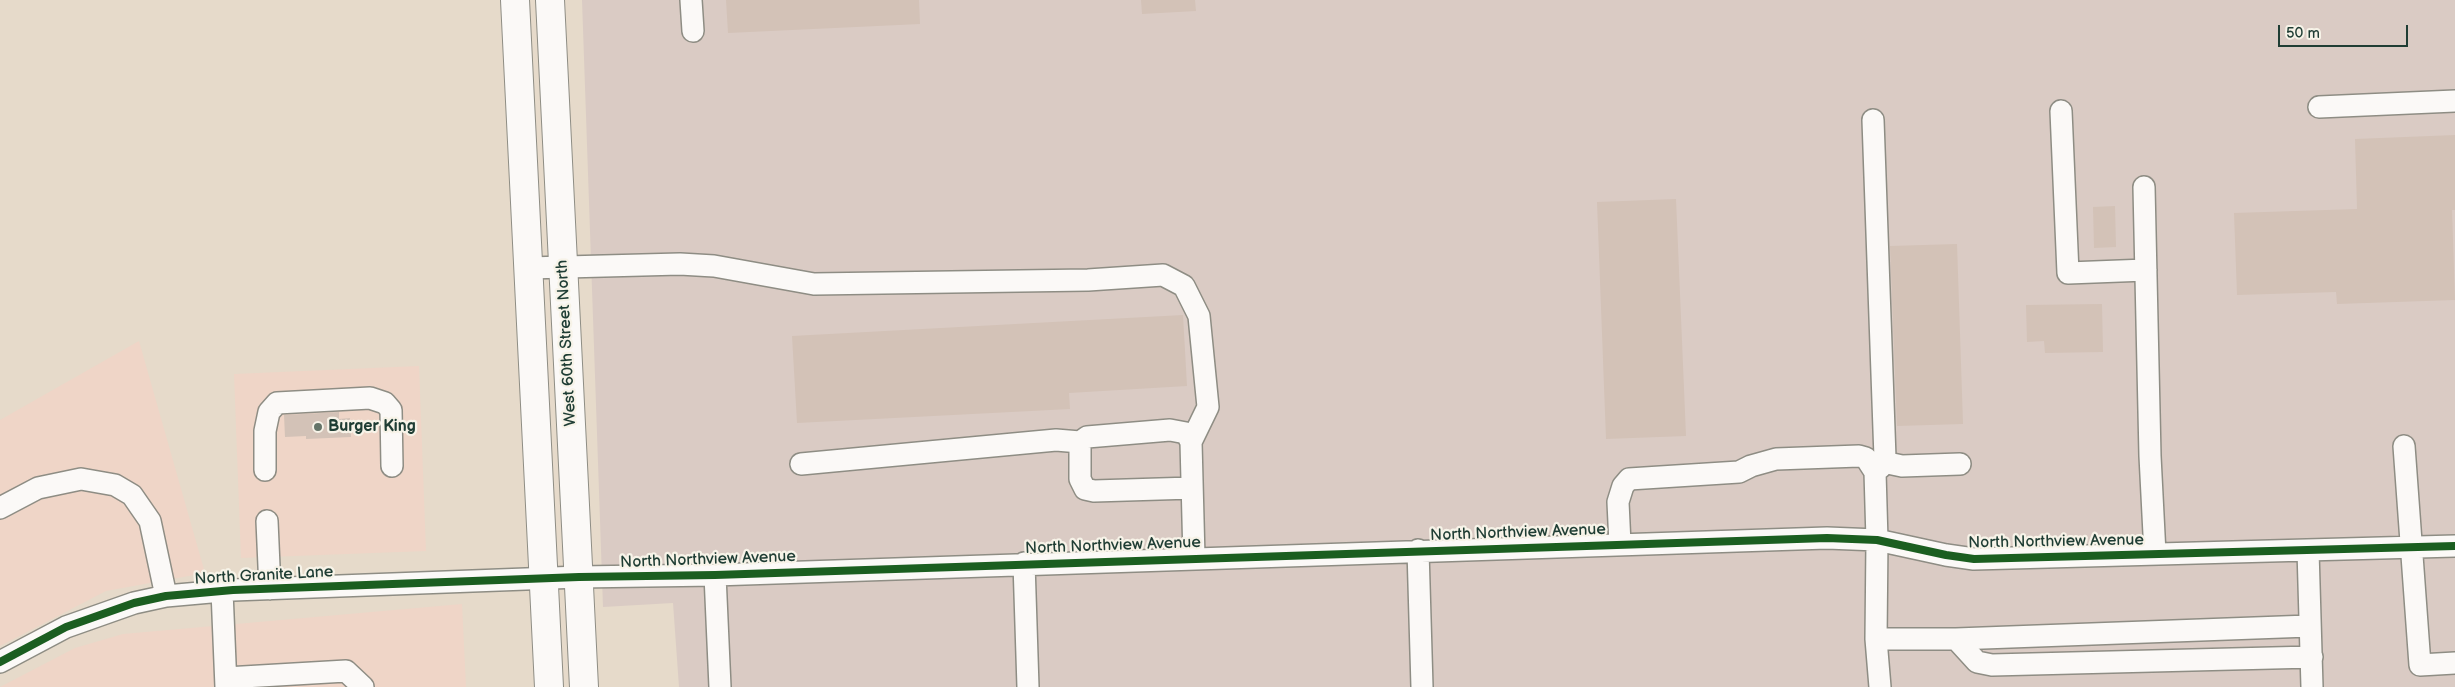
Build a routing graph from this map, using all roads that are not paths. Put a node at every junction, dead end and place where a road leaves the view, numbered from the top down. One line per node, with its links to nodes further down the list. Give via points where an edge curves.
1 (515, 0): 11 (main road)
2 (550, 0): 10 (main road, West 60th Street North)
3 (691, 0): 4 (street)
4 (692, 31)
5 (2455, 101): 6 (street)
6 (2319, 107)
7 (2061, 111): 12 (street, via 2068,273)
8 (1873, 120): 19 (street, via 1885,458)
9 (2144, 188): 12 (street)
10 (563, 267): 11 (street); 14 (street, via 714,266 814,284 1088,280 1163,275 1184,286 1199,316 1208,407); 34 (main road, West 60th Street North)
11 (528, 268): 35 (main road)
12 (2146, 270): 30 (street)
13 (1080, 442): 14 (street, via 1087,438 1170,430 1186,433); 16 (street, via 1056,440); 21 (street, via 1080,479 1085,489)
14 (1191, 442): 21 (street)
15 (2404, 446): 27 (street)
16 (801, 464)
17 (1960, 464): 19 (street)
18 (392, 466): 20 (street, via 390,410 385,403 370,398 277,402 269,412 265,431)
19 (1879, 467): 24 (street); 25 (street, via 1859,456 1776,459 1739,472 1629,479 1618,502)
20 (265, 470)
21 (1192, 488): 31 (street)
22 (0, 508): 38 (street, via 38,488 82,479 115,485 132,495 150,521)
23 (267, 521): 36 (street)
24 (1878, 540): 25 (street, North Northview Avenue, via 1826,538); 30 (street, North Northview Avenue, via 1974,559); 41 (street)
25 (1620, 544): 28 (street, North Northview Avenue)
26 (2455, 546): 27 (street, North Northview Avenue)
27 (2411, 547): 29 (street, North Northview Avenue); 44 (street, via 2420,665)
28 (1418, 550): 31 (street, North Northview Avenue); 51 (street)
29 (2308, 550): 30 (street, North Northview Avenue); 39 (street)
30 (2155, 554)
31 (1194, 558): 32 (street, North Northview Avenue)
32 (1024, 563): 33 (street, North Northview Avenue); 50 (street)
33 (715, 574): 34 (street, North Northview Avenue); 49 (street)
34 (579, 577): 35 (street, North Northview Avenue); 48 (main road, West 60th Street North)
35 (544, 578): 36 (street, North Granite Lane); 47 (main road)
36 (270, 589): 37 (street, North Granite Lane)
37 (222, 591): 38 (street, North Granite Lane); 45 (street)
38 (166, 596): 43 (street, North Granite Lane, via 134,602 74,623)
39 (2309, 626): 40 (street); 42 (street)
40 (1956, 639): 41 (street); 42 (street, via 1977,662 1992,665)
41 (1876, 640): 52 (street)
42 (2312, 657): 53 (street)
43 (0, 662)
44 (2455, 663)
45 (226, 683): 46 (street, via 346,671)
46 (363, 687)
47 (549, 687)
48 (584, 687)
49 (720, 687)
50 (1028, 687)
51 (1422, 687)
52 (1880, 687)
53 (2312, 687)

